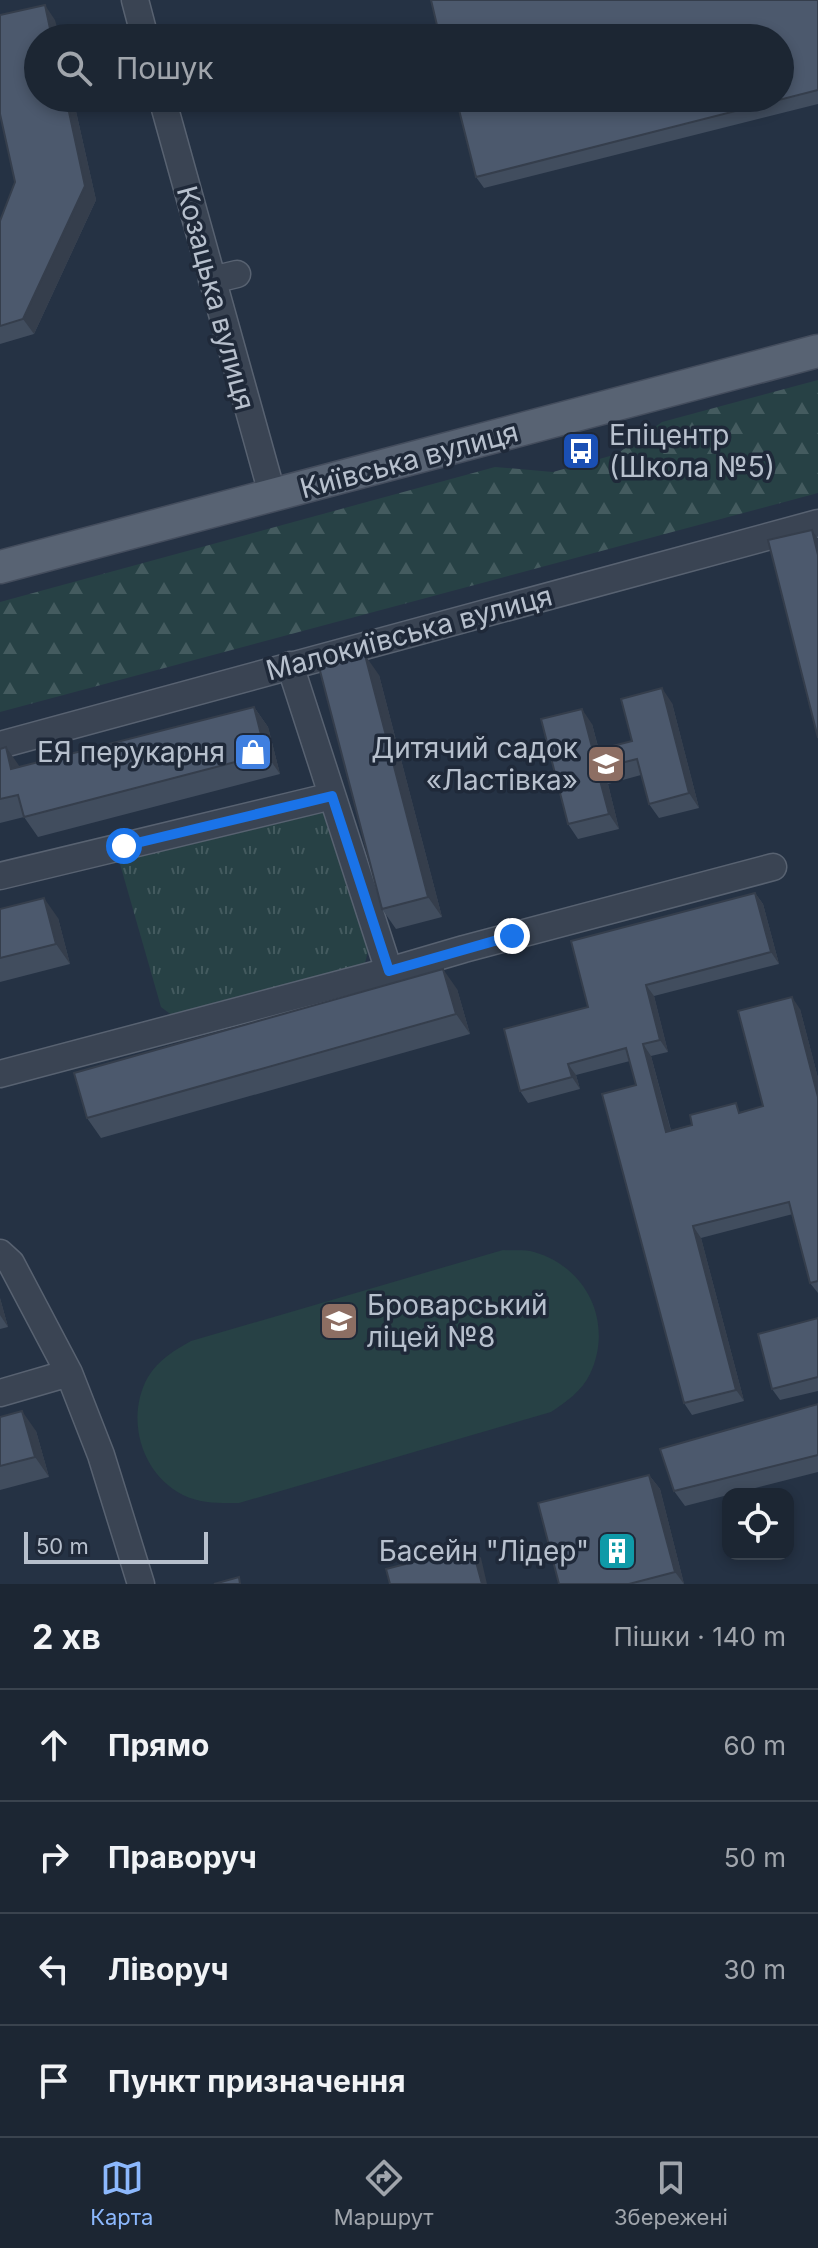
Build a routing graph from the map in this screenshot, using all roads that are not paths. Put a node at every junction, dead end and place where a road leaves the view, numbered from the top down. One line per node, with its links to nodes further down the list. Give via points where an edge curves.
1 (135, 0): 2 (street)
2 (141, 24)
3 (167, 112): 5 (street, Козацька вулиця, via 224,277)
4 (818, 351): 5 (main road, Київська вулиця)
5 (273, 497): 7 (main road, Київська вулиця)
6 (818, 523): 8 (street, Малокиївська вулиця)
7 (0, 567)
8 (290, 665): 9 (street, Малокиївська вулиця); 10 (street)
9 (0, 745)
10 (332, 796): 12 (street); 13 (street)
11 (773, 867): 13 (street)
12 (0, 876)
13 (389, 971): 14 (street)
14 (0, 1074)
15 (0, 1253): 16 (street, via 11,1263)
16 (69, 1373): 17 (street); 18 (street)
17 (0, 1393)
18 (141, 1584)

